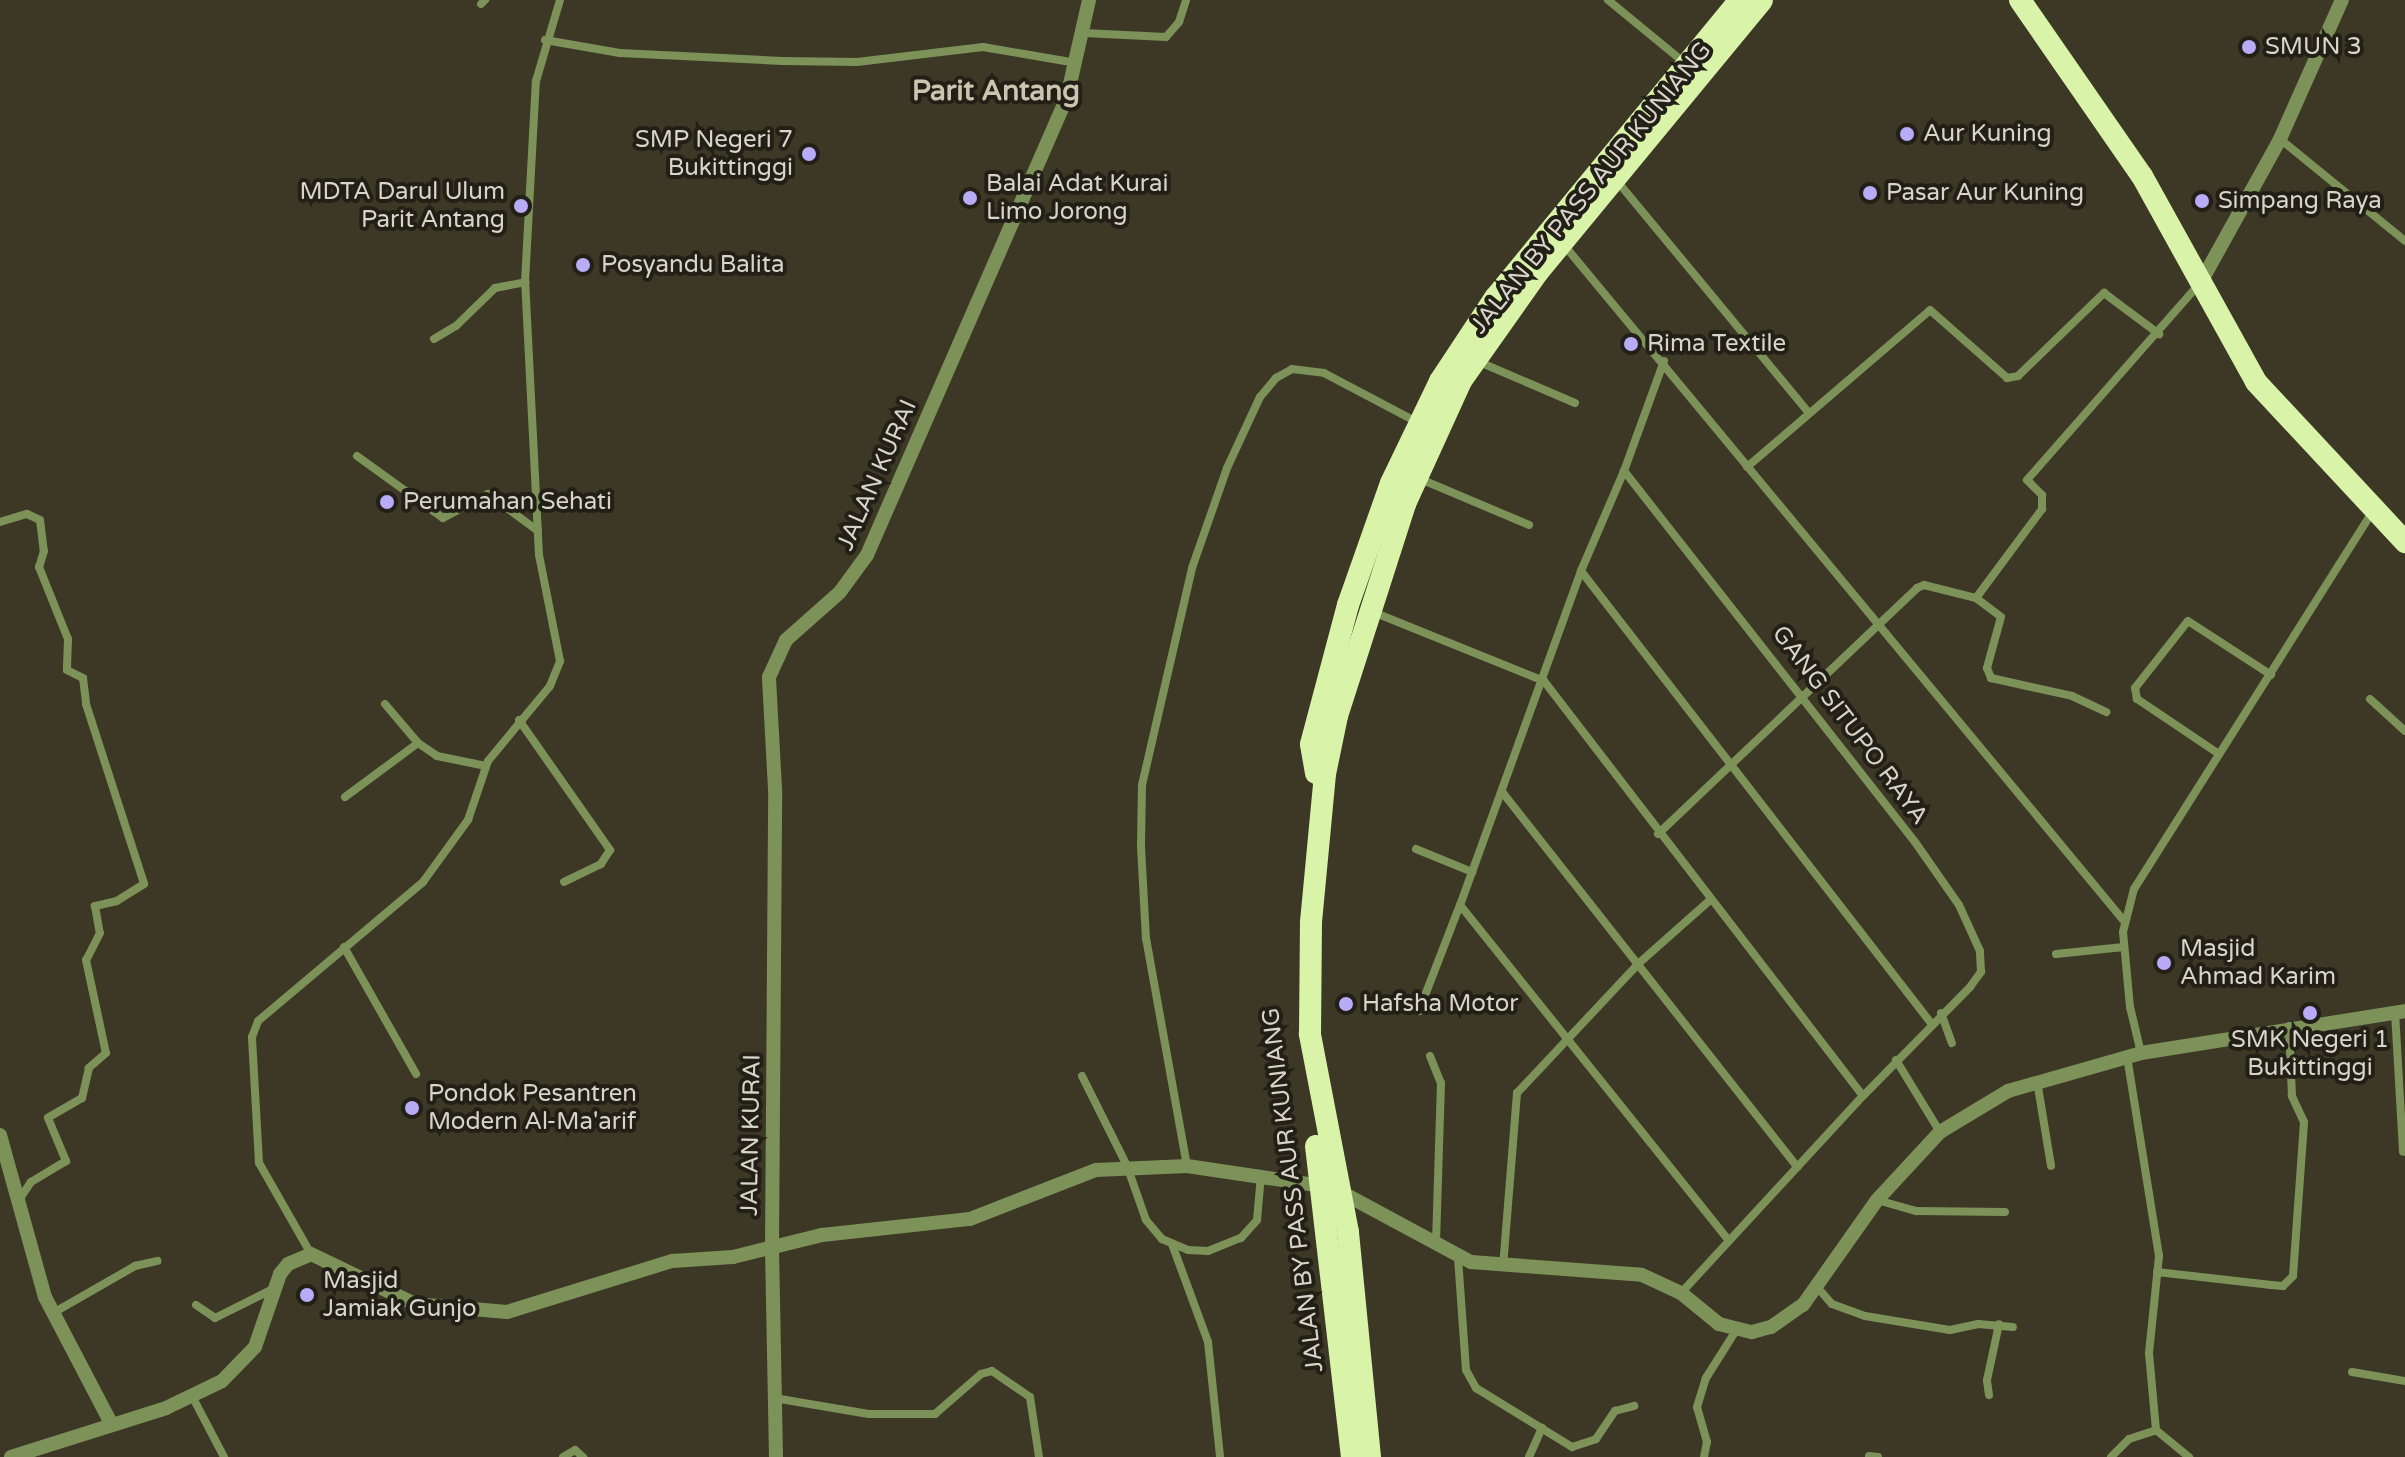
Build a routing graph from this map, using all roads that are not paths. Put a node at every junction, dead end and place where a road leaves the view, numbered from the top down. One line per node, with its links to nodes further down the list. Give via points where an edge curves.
1 (560, 0): 12 (street)
2 (1089, 0): 11 (street, JALAN KURAI)
3 (1186, 0): 11 (street, via 1179,22 1166,37)
4 (1608, 0): 14 (street)
5 (1740, 0): 14 (highway, JALAN BY PASS AUR KUNIANG)
6 (1751, 0): 47 (highway, JALAN BY PASS AUR KUNIANG, via 1530,268 1457,372 1427,428 1381,541)
7 (1762, 0): 47 (highway, JALAN BY PASS AUR KUNIANG, via 1538,272 1461,381 1405,504)
8 (1775, 0): 16 (highway, JALAN BY PASS AUR KUNIANG)
9 (2020, 0): 19 (highway, via 2091,97)
10 (2342, 0): 15 (street)
11 (1084, 33): 13 (street, JALAN KURAI)
12 (545, 40): 13 (street, via 620,53 782,61 857,62 983,47); 20 (street, via 536,81)
13 (1078, 64): 97 (street, JALAN KURAI, via 867,555 840,592 803,621 776,655 767,699 775,807)
14 (1687, 65): 27 (highway, JALAN BY PASS AUR KUNIANG, via 1495,298)
15 (2280, 139): 17 (street); 19 (street)
16 (1622, 187): 18 (highway, JALAN BY PASS AUR KUNIANG); 26 (street)
17 (2405, 241)
18 (1569, 251): 23 (street); 24 (highway, JALAN BY PASS AUR KUNIANG)
19 (2202, 280): 21 (street); 32 (highway, via 2256,382)
20 (525, 282): 22 (street, via 495,288 456,326); 35 (street)
21 (2159, 334): 26 (street, via 2104,293 2018,376 2007,378 1930,310); 38 (street, via 2027,480 2042,495 2042,509)
22 (434, 339)
23 (1664, 361): 29 (street); 30 (street)
24 (1484, 364): 25 (street); 31 (highway, JALAN BY PASS AUR KUNIANG)
25 (1575, 403)
26 (1809, 413): 29 (street)
27 (1418, 423): 54 (highway, JALAN BY PASS AUR KUNIANG, via 1370,538 1324,688 1311,744); 86 (street, via 1324,373 1292,369 1276,378 1260,397 1227,468 1192,568 1142,785 1141,846 1146,939)
28 (357, 456): 35 (street, via 443,518 488,494)
29 (1747, 467): 40 (street)
30 (1624, 471): 37 (street); 43 (street, GANG SITUPO RAYA)
31 (1425, 481): 34 (street); 39 (highway, JALAN BY PASS AUR KUNIANG)
32 (2374, 510): 36 (highway); 41 (street)
33 (0, 522): 91 (street, via 27,514 40,520 44,551 39,567 68,639 67,670 83,678 86,704 144,884 117,901 95,906 100,933 86,960 106,1053 87,1073 82,1098 48,1118 66,1161 31,1182)
34 (1529, 525)
35 (538, 531): 48 (street, via 560,661 550,686)
36 (2405, 542)
37 (1581, 571): 42 (street); 52 (street)
38 (1976, 598): 40 (street, via 1924,585); 46 (street, via 2001,617 1987,668 1991,678 2072,696)
39 (1378, 614): 42 (street); 54 (highway, JALAN BY PASS AUR KUNIANG, via 1339,751)
40 (1875, 625): 43 (street); 63 (street, via 1999,766)
41 (2271, 675): 51 (street); 51 (street, via 2218,635 2188,621 2135,688 2137,699)
42 (1544, 681): 55 (street); 57 (street)
43 (1802, 693): 52 (street); 70 (street, GANG SITUPO RAYA, via 1959,905 1980,951 1981,972)
44 (2370, 699): 49 (street)
45 (385, 704): 50 (street)
46 (2107, 712)
47 (1332, 716): 54 (highway, JALAN BY PASS AUR KUNIANG)
48 (519, 720): 53 (street); 60 (street, via 610,850 601,864)
49 (2405, 731)
50 (418, 743): 53 (street, via 443,759); 56 (street)
51 (2219, 754): 63 (street, via 2134,889)
52 (1732, 763): 57 (street); 71 (street)
53 (486, 766): 64 (street, via 468,820 423,882)
54 (1321, 773): 90 (highway, JALAN BY PASS AUR KUNIANG, via 1304,1034)
55 (1503, 793): 59 (street); 67 (street)
56 (345, 797)
57 (1658, 834): 61 (street)
58 (1416, 849): 59 (street)
59 (1472, 872): 62 (street)
60 (564, 882)
61 (1709, 901): 67 (street); 81 (street)
62 (1460, 905): 68 (street); 73 (street)
63 (2124, 921): 65 (street)
64 (344, 947): 78 (street); 98 (street, via 258,1021 252,1037 259,1163)
65 (2124, 947): 66 (street); 75 (street)
66 (2056, 954)
67 (1638, 964): 73 (street); 88 (street)
68 (1419, 1011)
69 (2400, 1011): 72 (street); 84 (street)
70 (1941, 1013): 71 (street, GANG SITUPO RAYA); 74 (street)
71 (1931, 1023): 77 (street, GANG SITUPO RAYA)
72 (2289, 1026): 75 (street); 102 (street, via 2292,1096 2304,1122 2293,1276 2283,1286)
73 (1566, 1038): 94 (street); 101 (street, via 1523,1083 1513,1105)
74 (1952, 1043)
75 (2134, 1055): 80 (street); 102 (street, via 2158,1243)
76 (1430, 1056): 96 (street, via 1441,1083)
77 (1896, 1060): 81 (street, GANG SITUPO RAYA); 82 (street)
78 (416, 1074)
79 (1082, 1076): 85 (street)
80 (2037, 1080): 82 (street, via 1991,1100); 87 (street)
81 (1863, 1096): 88 (street, GANG SITUPO RAYA)
82 (1940, 1132): 92 (street)
83 (0, 1135): 91 (street)
84 (2403, 1152)
85 (1127, 1166): 86 (street); 95 (street, via 1152,1231); 97 (street, via 1076,1176 1011,1207 970,1219 822,1235)
86 (1187, 1166): 89 (street)
87 (2051, 1166)
88 (1797, 1167): 94 (street, GANG SITUPO RAYA)
89 (1261, 1175): 90 (street); 95 (street, via 1257,1220 1241,1238 1208,1251)
90 (1330, 1188): 96 (street); 120 (highway, JALAN BY PASS AUR KUNIANG)
91 (19, 1200): 107 (street)
92 (1877, 1200): 93 (street, via 1916,1211); 103 (street)
93 (2005, 1212)
94 (1727, 1238): 105 (street, GANG SITUPO RAYA)
95 (1172, 1244): 127 (street, via 1208,1342)
96 (1436, 1246): 99 (street)
97 (772, 1249): 98 (street, via 672,1261 507,1312 415,1304); 115 (street, JALAN KURAI)
98 (311, 1254): 104 (street, via 288,1264)
99 (1458, 1258): 101 (street); 118 (street, via 1470,1380 1486,1396)
100 (157, 1261): 107 (street, via 135,1266)
101 (1503, 1268): 105 (street, via 1642,1275)
102 (2157, 1272): 119 (street, via 2149,1353)
103 (1818, 1288): 108 (street, via 1832,1304 1865,1316 1950,1330); 110 (street, via 1771,1327)
104 (273, 1289): 106 (street, via 215,1318 204,1316); 114 (street, via 255,1347 222,1381)
105 (1681, 1293): 110 (street)
106 (196, 1305)
107 (53, 1313): 117 (street)
108 (1999, 1324): 109 (street); 113 (street, via 1987,1380)
109 (2013, 1327)
110 (1735, 1332): 129 (street, via 1706,1378 1697,1407 1706,1433)
111 (2352, 1372): 112 (street)
112 (2405, 1381)
113 (1989, 1395)
114 (192, 1396): 117 (street); 123 (street)
115 (774, 1398): 121 (street, JALAN KURAI); 126 (street, via 874,1415 935,1414 981,1374 992,1371 1030,1397)
116 (1634, 1406): 118 (street, via 1615,1411 1596,1439 1578,1447)
117 (112, 1425): 122 (street)
118 (1542, 1428): 128 (street)
119 (2156, 1430): 130 (street, via 2129,1439); 131 (street)
120 (1361, 1452)
121 (774, 1456)
122 (11, 1457)
123 (224, 1457)
124 (563, 1457): 125 (street, via 575,1450)
125 (583, 1457)
126 (1039, 1457)
127 (1220, 1457)
128 (1529, 1457)
129 (1704, 1457)
130 (2111, 1457)
131 (2189, 1457)

